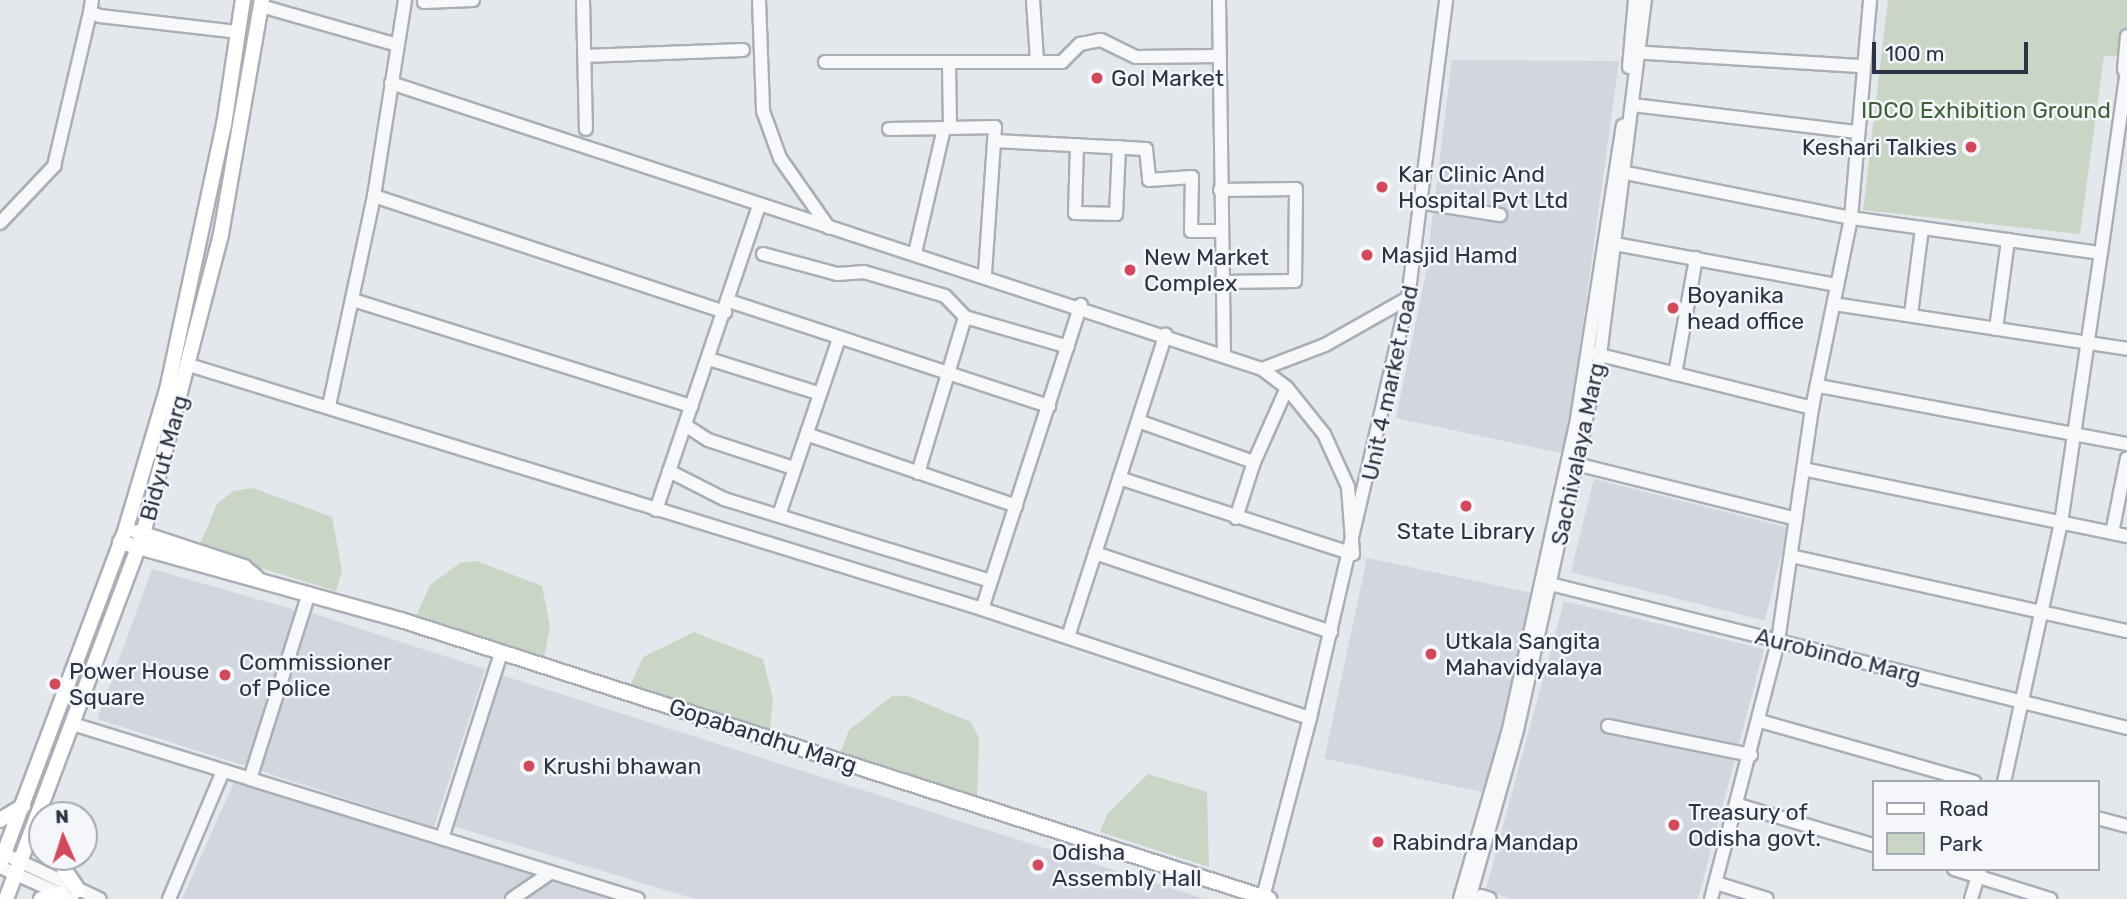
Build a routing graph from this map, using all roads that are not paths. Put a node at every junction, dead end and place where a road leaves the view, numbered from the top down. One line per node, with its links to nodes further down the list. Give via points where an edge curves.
1 (243, 0): 15 (main road, Bidyut Marg)
2 (405, 0): 17 (street)
3 (473, 0): 12 (street)
4 (583, 0): 21 (street)
5 (759, 0): 44 (street, via 763,111 780,158)
6 (1033, 0): 22 (street)
7 (1219, 0): 20 (street)
8 (1446, 0): 39 (street, Unit 4 market road)
9 (1635, 0): 19 (street, Sachivalaya Marg)
10 (1645, 0): 19 (street, Sachivalaya Marg)
11 (1870, 0): 25 (street)
12 (424, 2)
13 (261, 3): 17 (street); 48 (main road, Bidyut Marg)
14 (91, 6): 15 (street); 43 (street, via 51,173)
15 (239, 32): 46 (main road, Bidyut Marg)
16 (2127, 36): 26 (street)
17 (398, 45): 27 (street)
18 (743, 50): 21 (street)
19 (1635, 52): 25 (street); 28 (street, Sachivalaya Marg); 72 (street, Sachivalaya Marg)
20 (1220, 55): 22 (street, via 1136,57 1101,40 1080,44 1062,62); 37 (street)
21 (585, 56): 30 (street)
22 (1037, 61): 24 (street)
23 (825, 62): 24 (street)
24 (949, 63): 29 (street)
25 (1860, 66): 32 (street)
26 (2126, 70): 52 (street)
27 (391, 83): 38 (street); 40 (street, via 587,143)
28 (1633, 105): 32 (street); 36 (street, Sachivalaya Marg)
29 (947, 128): 31 (street); 33 (street, via 995,127); 51 (street)
30 (586, 129)
31 (889, 129)
32 (1857, 132): 42 (street)
33 (995, 141): 34 (street); 55 (street)
34 (1077, 145): 35 (street); 35 (street, via 1075,213 1116,214)
35 (1119, 147): 47 (street, via 1146,149 1149,180 1192,177 1191,231)
36 (1626, 173): 42 (street); 50 (street, Sachivalaya Marg)
37 (1220, 190): 47 (street); 56 (street, via 1296,189 1296,281)
38 (374, 195): 59 (street); 62 (street)
39 (1425, 203): 41 (street); 58 (street, Unit 4 market road)
40 (759, 206): 44 (street); 62 (street)
41 (1500, 215)
42 (1851, 218): 45 (street); 57 (street)
43 (0, 223)
44 (830, 228): 51 (street)
45 (1922, 228): 49 (street); 63 (street)
46 (202, 230): 48 (main road); 105 (main road, Bidyut Marg, via 167,390)
47 (1221, 231): 56 (street)
48 (221, 234): 74 (main road, Bidyut Marg)
49 (2008, 240): 52 (street); 65 (street)
50 (1615, 244): 54 (street); 72 (street, Sachivalaya Marg)
51 (915, 253): 55 (street)
52 (2101, 253): 68 (street)
53 (763, 254): 64 (street, via 837,274 864,272 945,296)
54 (1696, 258): 57 (street); 77 (street)
55 (985, 274): 60 (street)
56 (1222, 282): 71 (street)
57 (1837, 285): 61 (street)
58 (1408, 298): 75 (street, via 1325,345); 109 (street, Unit 4 market road)
59 (353, 300): 81 (street); 82 (street)
60 (1081, 304): 66 (street); 69 (street)
61 (1834, 304): 63 (street); 78 (street)
62 (727, 307): 67 (street); 73 (street)
63 (1911, 314): 65 (street)
64 (965, 317): 69 (street); 76 (street)
65 (1996, 329): 68 (street)
66 (1166, 334): 71 (street); 85 (street)
67 (839, 339): 76 (street); 80 (street)
68 (2090, 345): 70 (street); 87 (street)
69 (1068, 347): 83 (street)
70 (2127, 349)
71 (1224, 352): 75 (street)
72 (1594, 354): 77 (street); 92 (street, Sachivalaya Marg); 156 (street, Sachivalaya Marg, via 1509,729)
73 (709, 359): 80 (street); 82 (street)
74 (189, 365): 81 (street); 107 (main road, Bidyut Marg)
75 (1262, 369): 79 (street)
76 (950, 372): 83 (street); 96 (street)
77 (1675, 374): 84 (street)
78 (1818, 386): 84 (street); 87 (street)
79 (1287, 388): 91 (street); 109 (street, via 1324,434 1348,487)
80 (818, 393): 88 (street)
81 (329, 406): 99 (street)
82 (692, 406): 86 (street)
83 (1049, 406): 98 (street)
84 (1812, 408): 94 (street)
85 (1138, 421): 91 (street); 97 (street)
86 (685, 425): 93 (street, via 708,440); 95 (street)
87 (2076, 434): 89 (street); 103 (street)
88 (809, 435): 93 (street); 96 (street)
89 (2127, 444)
90 (2127, 458): 104 (street)
91 (1254, 462): 101 (street)
92 (1576, 464): 102 (street); 112 (street, Sachivalaya Marg)
93 (793, 468): 100 (street)
94 (1803, 469): 102 (street); 103 (street)
95 (669, 471): 99 (street); 100 (street, via 695,480 695,489)
96 (919, 473): 98 (street)
97 (1119, 478): 101 (street); 108 (street)
98 (1016, 506): 111 (street)
99 (656, 510): 114 (street)
100 (779, 515): 111 (street)
101 (1236, 518): 109 (street)
102 (1796, 520): 110 (street)
103 (2061, 523): 104 (street); 115 (street)
104 (2112, 533): 106 (street)
105 (123, 535): 107 (main road, Gopabandhu Marg); 134 (main road, Bidyut Marg)
106 (2127, 536)
107 (141, 540): 113 (main road, Gopabandhu Marg); 124 (main road, Bidyut Marg)
108 (1095, 553): 117 (street); 118 (street)
109 (1353, 554): 117 (street, Unit 4 market road)
110 (1791, 556): 115 (street); 119 (street)
111 (991, 581): 114 (street)
112 (1550, 584): 119 (street, Aurobindo Marg); 149 (street, Sachivalaya Marg)
113 (309, 593): 120 (main road, Gopabandhu Marg); 129 (street)
114 (982, 609): 118 (street)
115 (2043, 610): 116 (street); 121 (street)
116 (2127, 631)
117 (1331, 632): 122 (street, Unit 4 market road)
118 (1068, 637): 122 (street)
119 (1778, 641): 121 (street, Aurobindo Marg); 123 (street)
120 (501, 653): 138 (street); 148 (main road, Gopabandhu Marg)
121 (2022, 702): 126 (street, Aurobindo Marg); 131 (street)
122 (1310, 718): 148 (street, Unit 4 market road)
123 (1760, 721): 127 (street); 130 (street)
124 (76, 725): 128 (street); 132 (main road, Bidyut Marg)
125 (1608, 726): 127 (street)
126 (2127, 728)
127 (1751, 755): 133 (street)
128 (223, 771): 129 (street); 153 (street)
129 (250, 779): 138 (street)
130 (1967, 780)
131 (2004, 780)
132 (48, 801)
133 (1738, 805): 139 (street); 146 (street)
134 (24, 806): 136 (main road); 141 (main road, Bidyut Marg)
135 (2099, 819): 137 (street)
136 (0, 820)
137 (2127, 826)
138 (442, 838): 144 (street)
139 (1871, 844)
140 (28, 848): 142 (main road, Bidyut Marg)
141 (1, 859): 142 (street)
142 (19, 868): 147 (street); 147 (street); 150 (main road, Bidyut Marg)
143 (61, 871): 147 (main road)
144 (550, 873): 154 (street); 155 (street)
145 (1979, 873): 159 (street); 160 (street)
146 (1716, 883): 157 (street); 158 (street)
147 (70, 894): 151 (main road); 152 (street)
148 (1266, 898)
149 (1480, 898)
150 (6, 899)
151 (41, 899)
152 (100, 899)
153 (169, 899)
154 (512, 899)
155 (639, 899)
156 (1460, 899)
157 (1711, 899)
158 (1766, 899)
159 (1971, 899)
160 (2050, 899)

